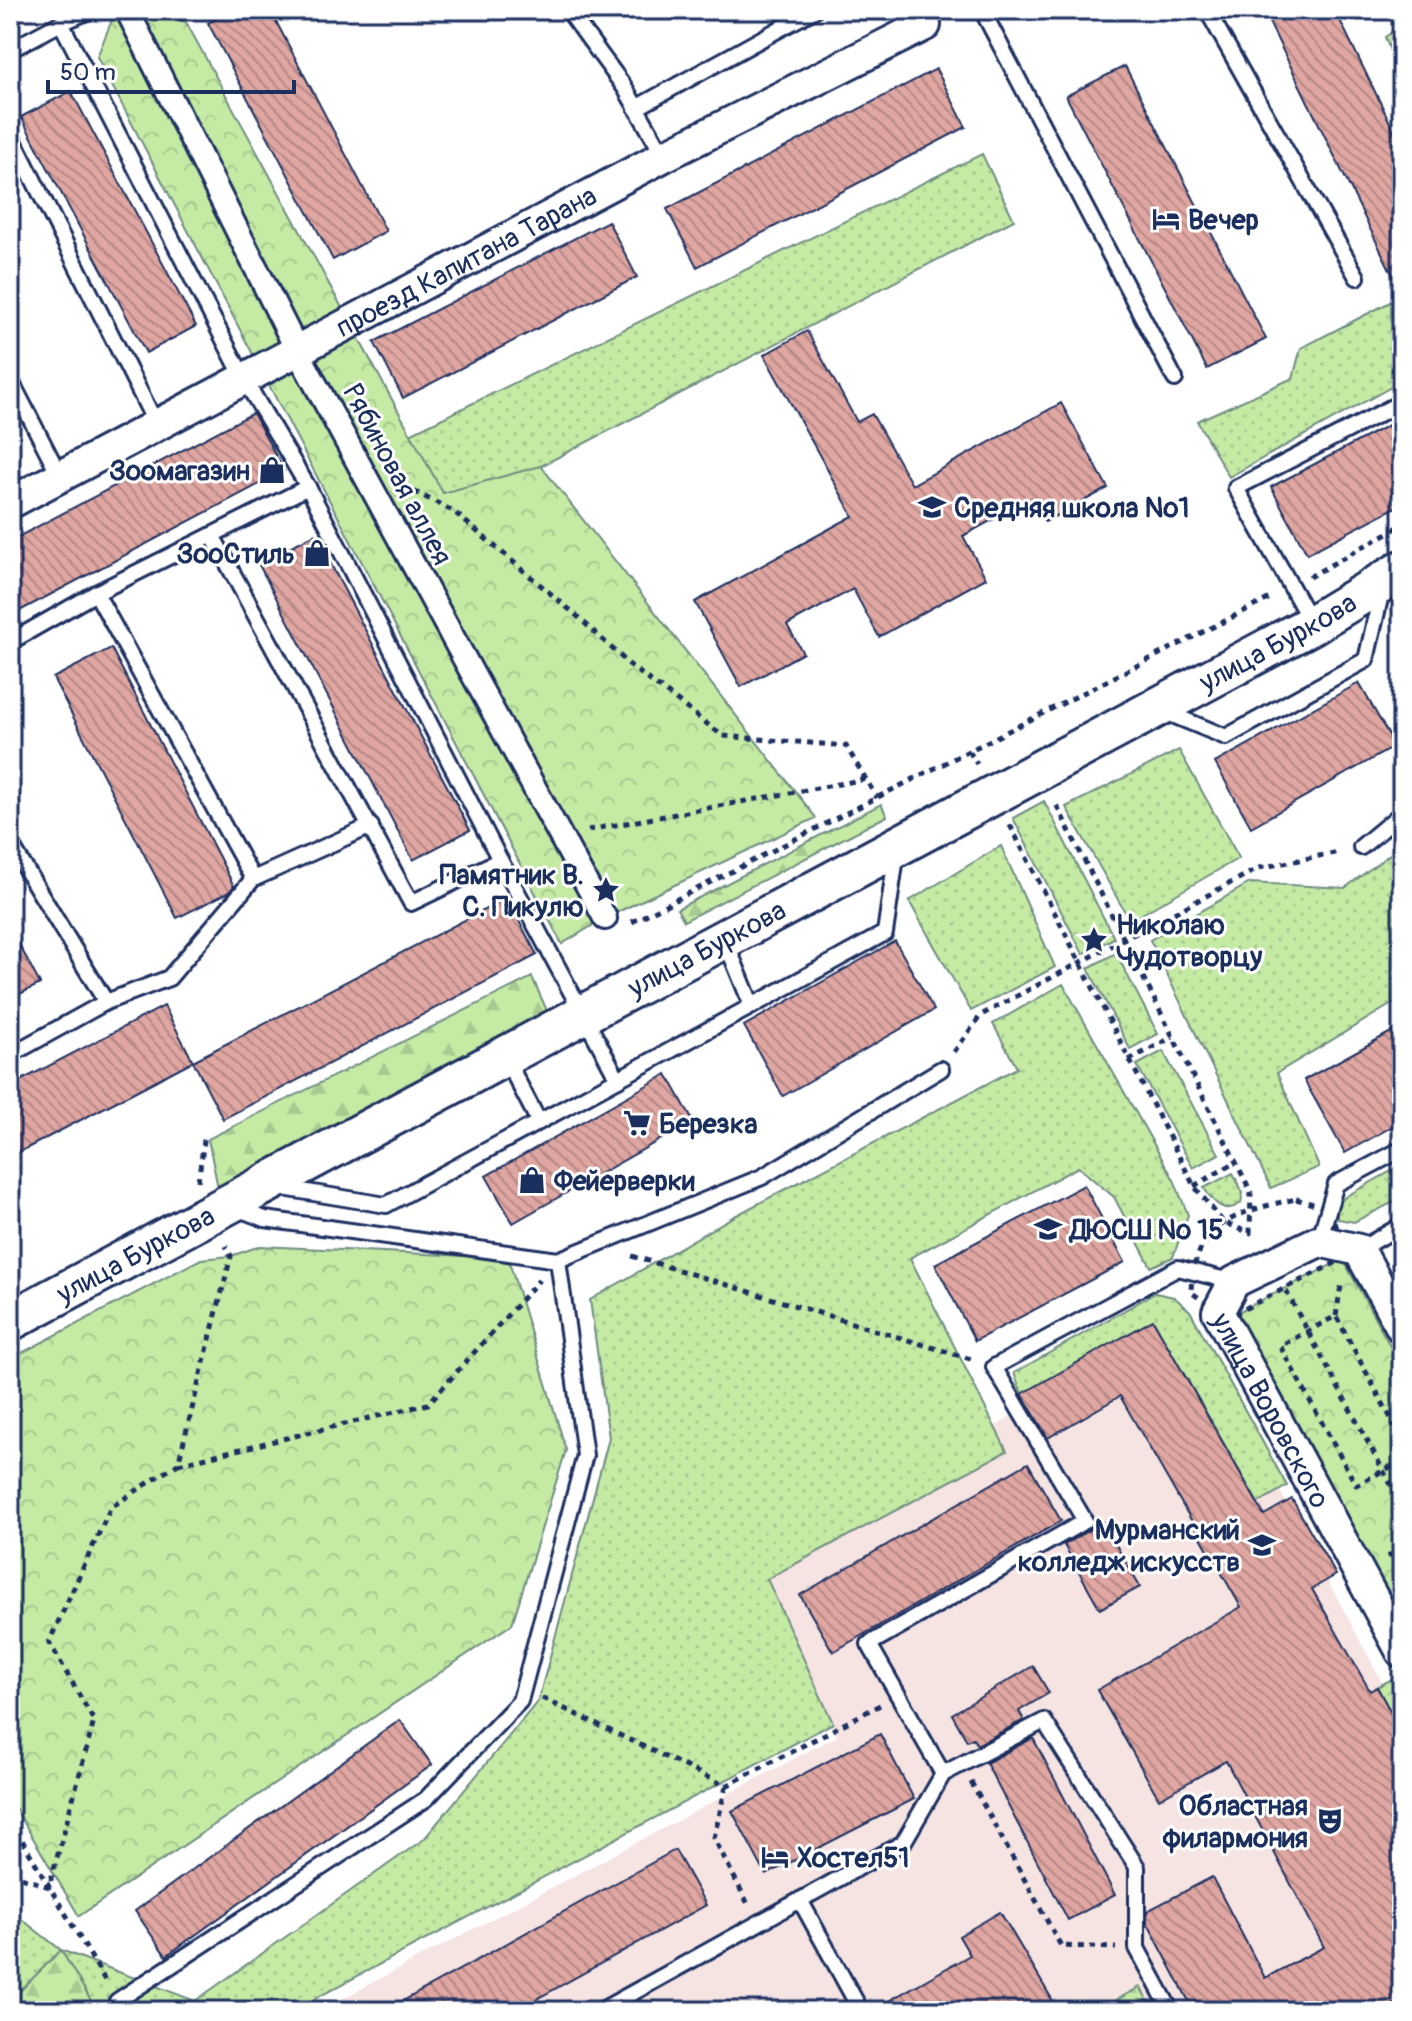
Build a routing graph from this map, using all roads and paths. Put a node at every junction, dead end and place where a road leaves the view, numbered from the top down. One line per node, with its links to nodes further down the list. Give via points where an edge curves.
1 (91, 10): 7 (lane)
2 (127, 10): 14 (street, Рябиновая аллея)
3 (568, 10): 10 (lane)
4 (814, 10): 10 (lane)
5 (982, 10): 17 (lane)
6 (1207, 10): 13 (lane)
7 (61, 23): 9 (lane); 16 (lane)
8 (925, 25): 12 (street, проезд Капитана Тарана)
9 (10, 50)
10 (636, 108): 12 (lane)
11 (10, 133): 19 (lane)
12 (664, 156): 14 (street, проезд Капитана Тарана)
13 (1357, 277)
14 (298, 352): 16 (street, проезд Капитана Тарана); 20 (street, Рябиновая аллея)
15 (10, 379): 21 (lane)
16 (244, 379): 19 (street, проезд Капитана Тарана); 22 (lane)
17 (1175, 379)
18 (1402, 402): 27 (lane, via 1236,488)
19 (156, 424): 21 (street, проезд Капитана Тарана)
20 (359, 465): 32 (path, via 453,511 632,667 723,736 846,746); 38 (street, Рябиновая аллея)
21 (60, 476): 23 (street, проезд Капитана Тарана)
22 (308, 487): 25 (lane); 42 (lane)
23 (10, 503)
24 (1402, 525): 27 (path)
25 (212, 535): 28 (lane); 37 (lane)
26 (1393, 576): 29 (street, улица Буркова); 31 (lane, via 1366,660 1226,737)
27 (1291, 588): 29 (lane); 34 (path)
28 (96, 593): 30 (lane); 43 (lane)
29 (1313, 624): 31 (street, улица Буркова)
30 (10, 642)
31 (1156, 708): 40 (street, улица Буркова)
32 (866, 779): 34 (path); 38 (path)
33 (1050, 793): 46 (path)
34 (877, 798): 44 (path, via 612,931)
35 (1402, 813): 41 (lane)
36 (1007, 819): 47 (path)
37 (371, 826): 42 (lane, via 411,903); 43 (lane)
38 (560, 836): 44 (street, Рябиновая аллея)
39 (10, 843): 48 (lane)
40 (898, 846): 45 (street, улица Буркова); 49 (lane, via 885,933)
41 (1361, 847): 46 (path, via 1259,868)
42 (500, 860): 50 (lane)
43 (253, 879): 48 (lane, via 169,978)
44 (605, 918)
45 (724, 939): 49 (lane); 50 (street, улица Буркова)
46 (1124, 939): 47 (path); 51 (path)
47 (1080, 962): 54 (path); 55 (path, via 981,1015)
48 (106, 1002): 52 (lane)
49 (752, 1006): 56 (lane)
50 (582, 1015): 53 (street, улица Буркова); 56 (lane)
51 (1173, 1037): 54 (path); 60 (path)
52 (10, 1055)
53 (505, 1056): 57 (lane); 61 (street, улица Буркова)
54 (1129, 1060): 62 (path)
55 (941, 1069): 67 (lane, via 762,1177)
56 (618, 1079): 57 (lane)
57 (539, 1122): 61 (lane, via 386,1205)
58 (205, 1134): 63 (path)
59 (1402, 1149): 65 (lane, via 1336,1184)
60 (1236, 1162): 62 (path); 62 (path, via 1251,1192 1250,1233 1223,1222)
61 (264, 1185): 63 (street, улица Буркова)
62 (1194, 1186)
63 (212, 1194): 69 (lane, via 265,1219); 72 (street, улица Буркова)
64 (1402, 1225): 68 (lane)
65 (1319, 1241): 68 (street); 70 (street, улица Воровского)
66 (224, 1242): 78 (path, via 231,1256)
67 (595, 1245): 69 (lane); 75 (path)
68 (1359, 1250): 73 (street)
69 (558, 1260): 78 (path, via 428,1404); 84 (lane, via 585,1455)
70 (1234, 1282): 75 (lane, via 1178,1268); 83 (street, улица Воровского, via 1218,1312)
71 (1284, 1288): 74 (path)
72 (10, 1321)
73 (1402, 1328)
74 (1308, 1329): 76 (path, via 1336,1316); 79 (path); 79 (path, via 1280,1346 1356,1485)
75 (994, 1367): 85 (lane, via 1085,1521 869,1644)
76 (1402, 1439)
77 (1402, 1461): 79 (path)
78 (178, 1464): 91 (path, via 111,1507 49,1642 94,1721)
79 (1383, 1471): 80 (path)
80 (1402, 1505)
81 (1402, 1548): 82 (path, via 1389,1556)
82 (1395, 1568)
83 (1402, 1652)
84 (523, 1689): 88 (path); 95 (lane, via 520,1701 426,1799)
85 (898, 1696): 87 (lane); 88 (path)
86 (962, 1764): 87 (lane); 94 (path, via 1061,1946); 94 (lane, via 1044,1721 1137,1867)
87 (943, 1774): 92 (lane, via 903,1843)
88 (726, 1786): 93 (path, via 714,1838)
89 (10, 1820): 91 (path)
90 (10, 1873): 91 (path)
91 (49, 1887): 95 (path)
92 (800, 1900): 93 (lane); 97 (lane)
93 (757, 1924): 96 (lane)
94 (1137, 1948): 98 (lane)
95 (117, 2001)
96 (600, 2011)
97 (861, 2011)
98 (1171, 2011)

